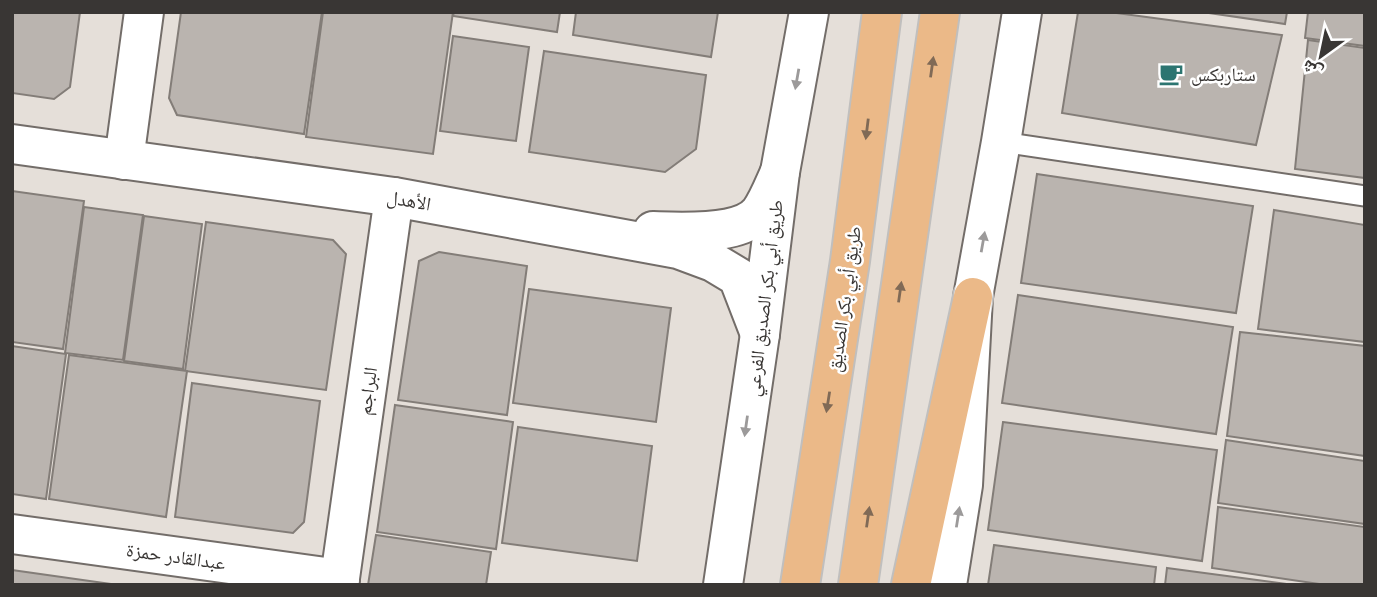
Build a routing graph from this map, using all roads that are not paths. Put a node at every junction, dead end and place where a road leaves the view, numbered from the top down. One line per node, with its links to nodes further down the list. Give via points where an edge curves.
1 (144, 12): 8 (street)
2 (809, 12): 9 (street, طريق أبي بكر الصديق الفرعي, one-way to 9)
3 (882, 12): 18 (main road, طريق أبي بكر الصديق, one-way to 18, via 850,261)
4 (940, 12): 19 (main road, one-way to 4)
5 (1022, 12): 6 (street)
6 (1002, 142): 10 (lane); 13 (street, one-way to 6)
7 (12, 144): 8 (street, الأهدل)
8 (124, 160): 11 (street, الأهدل)
9 (780, 172): 12 (street, via 760,213 730,228 679,232); 14 (street, طريق أبي بكر الصديق الفرعي)
10 (1365, 196)
11 (394, 197): 12 (street, الأهدل); 16 (street, البراجم)
12 (561, 228): 14 (street, الأهدل, via 678,249 713,262 738,277)
13 (973, 297): 20 (main road); 21 (street, one-way to 13, via 963,485)
14 (760, 334): 17 (street, طريق أبي بكر الصديق الفرعي, one-way to 17)
15 (12, 534): 16 (street, عبدالقادر حمزة)
16 (340, 582)
17 (723, 585)
18 (800, 585)
19 (858, 585)
20 (911, 585)
21 (947, 585)

